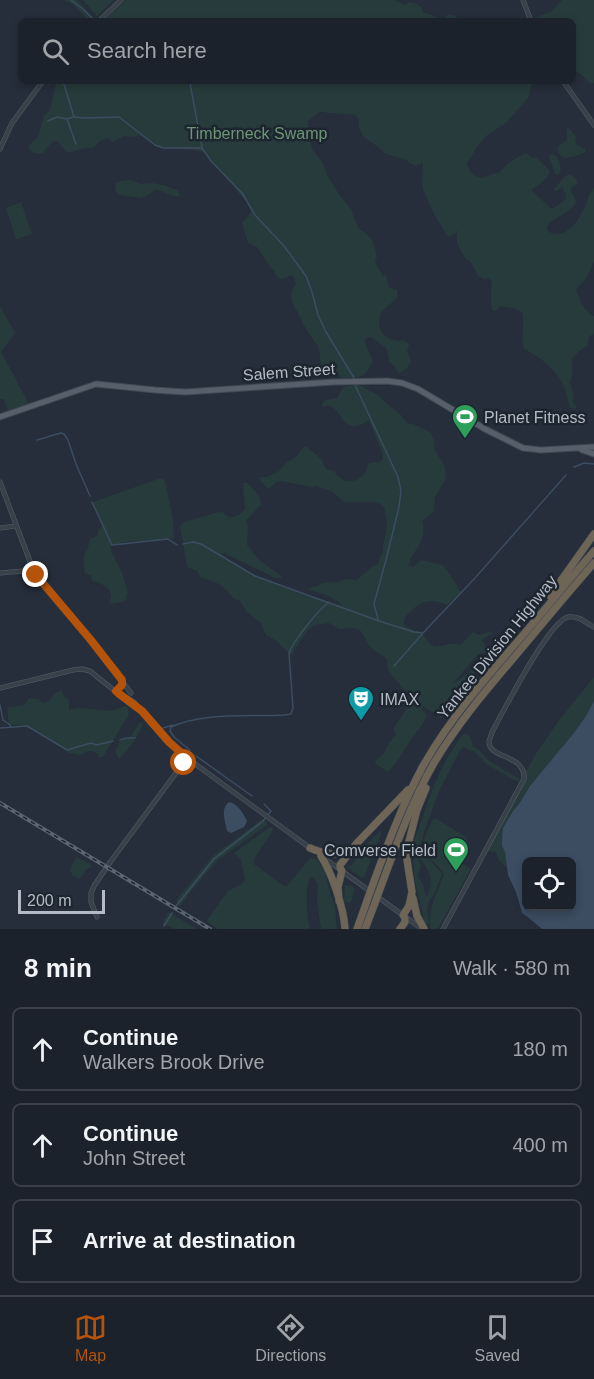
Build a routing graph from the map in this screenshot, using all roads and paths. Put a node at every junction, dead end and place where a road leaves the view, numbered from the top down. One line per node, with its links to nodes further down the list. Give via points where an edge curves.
1 (121, 0): 3 (street)
2 (523, 0): 4 (street)
3 (102, 18)
4 (530, 18)
5 (41, 84): 8 (street, via 12,123)
6 (565, 84): 7 (street)
7 (594, 125)
8 (0, 149)
9 (0, 417): 11 (main road, Salem Street, via 96,384 177,392 387,381 415,388 523,448)
10 (594, 447): 11 (main road, Salem Street)
11 (568, 450): 12 (main road, Salem Street)
12 (594, 454)
13 (0, 482): 14 (street)
14 (16, 526): 15 (street); 19 (street)
15 (0, 528)
16 (594, 534): 24 (highway)
17 (594, 551): 24 (highway, Yankee Division Highway)
18 (594, 563): 22 (highway, Yankee Division Highway)
19 (33, 570): 21 (street); 25 (street)
20 (594, 571): 22 (highway)
21 (0, 573)
22 (566, 596): 30 (highway, Yankee Division Highway, via 471,708)
23 (594, 627): 44 (street, via 573,617 560,621 539,648 492,732 490,746 520,765 525,778)
24 (521, 636): 31 (highway, Yankee Division Highway, via 463,705)
25 (122, 681): 27 (street); 28 (street)
26 (0, 688): 27 (street, via 82,669)
27 (116, 691): 29 (street, via 134,702)
28 (131, 693)
29 (187, 758): 33 (street); 38 (street, via 94,886 91,900)
30 (435, 763): 35 (highway, via 408,844); 41 (highway, Yankee Division Highway, bridge, via 411,808)
31 (416, 780): 32 (highway); 40 (highway, Yankee Division Highway, bridge)
32 (357, 843): 33 (highway, via 338,854); 34 (highway, via 340,865)
33 (316, 852): 34 (street); 36 (highway, via 328,869)
34 (342, 871): 36 (highway); 37 (street)
35 (412, 892): 37 (highway); 43 (highway)
36 (339, 901): 39 (highway)
37 (403, 915): 42 (highway, via 405,920); 43 (street)
38 (97, 917)
39 (345, 929)
40 (357, 929)
41 (365, 929)
42 (400, 929)
43 (423, 929)
44 (443, 929)

